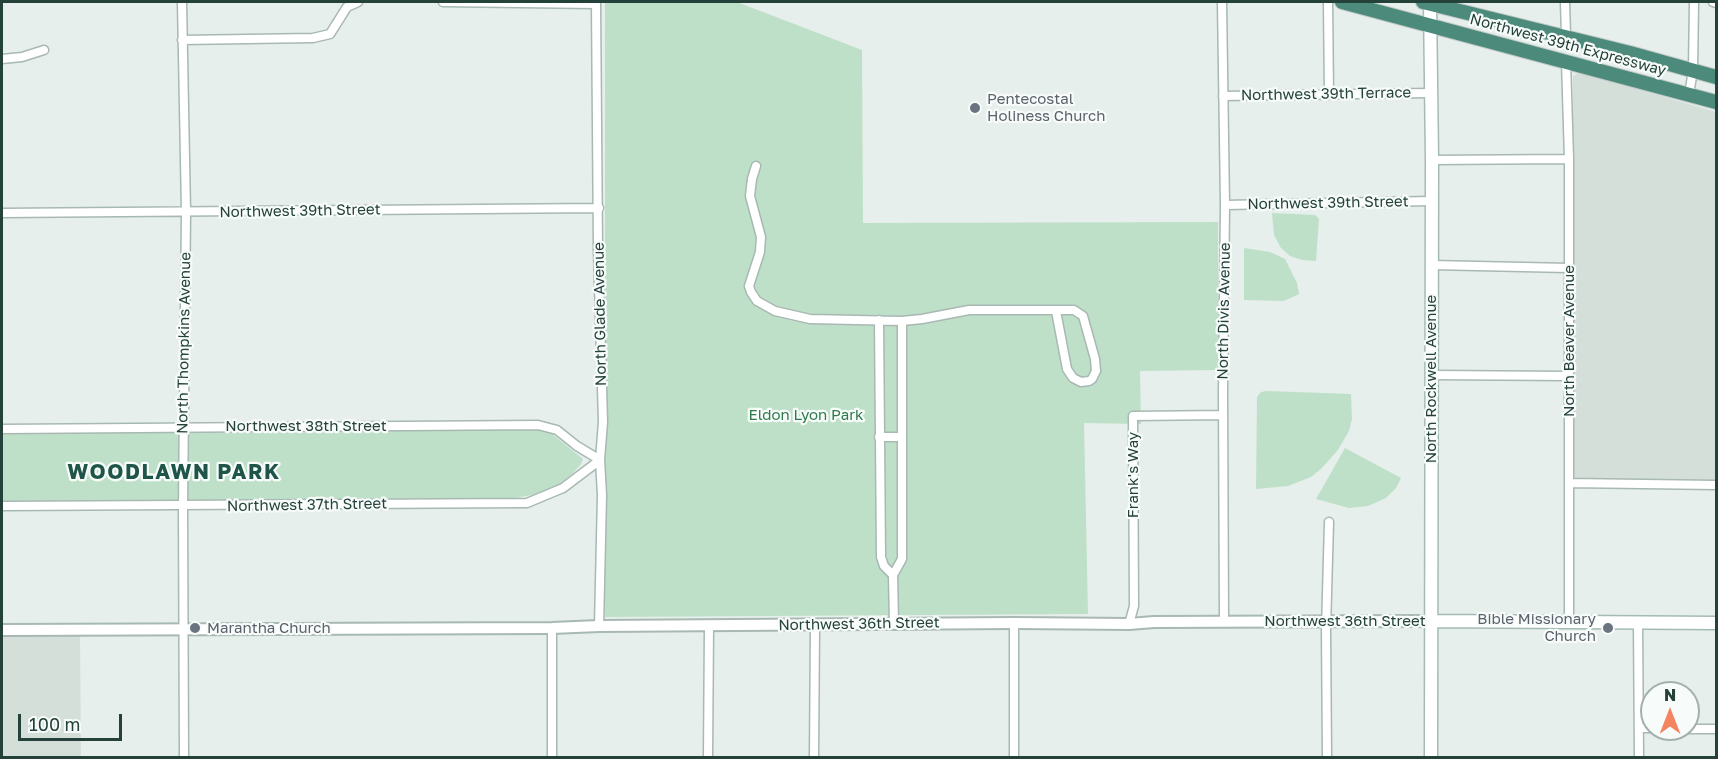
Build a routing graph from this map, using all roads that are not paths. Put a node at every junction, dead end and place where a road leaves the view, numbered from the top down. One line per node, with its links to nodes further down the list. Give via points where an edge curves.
1 (182, 2): 13 (street, North Thompkins Avenue)
2 (357, 2): 13 (street, via 347,7 330,34 313,38)
3 (443, 2): 10 (street)
4 (1222, 2): 22 (street, North Divis Avenue)
5 (1328, 2): 21 (street)
6 (1342, 2): 11 (highway, Northwest 39th Expressway)
7 (1428, 2): 11 (main road, North Rockwell Avenue); 12 (highway, Northwest 39th Expressway)
8 (1565, 2): 12 (street)
9 (1694, 2): 17 (street)
10 (596, 3): 29 (street, North Glade Avenue)
11 (1430, 24): 16 (highway, Northwest 39th Expressway); 19 (main road, North Rockwell Avenue)
12 (1566, 36): 17 (highway, Northwest 39th Expressway)
13 (182, 40): 30 (street, North Thompkins Avenue)
14 (44, 50): 15 (street)
15 (2, 60)
16 (1566, 61): 20 (highway, Northwest 39th Expressway); 24 (street, North Beaver Avenue)
17 (1693, 70): 18 (highway, Northwest 39th Expressway); 20 (street)
18 (1716, 77)
19 (1430, 93): 21 (street, Northwest 39th Terrace); 25 (main road, North Rockwell Avenue)
20 (1689, 94): 23 (highway, Northwest 39th Expressway)
21 (1329, 95): 22 (street, Northwest 39th Terrace)
22 (1223, 96): 28 (street, North Divis Avenue)
23 (1716, 102)
24 (1569, 159): 25 (street); 33 (street, North Beaver Avenue)
25 (1432, 160): 27 (main road, North Rockwell Avenue)
26 (756, 166): 35 (street, via 750,196 761,237 750,292 775,311 810,319)
27 (1431, 201): 28 (street, Northwest 39th Street); 32 (main road, North Rockwell Avenue)
28 (1225, 205): 39 (street, North Divis Avenue)
29 (599, 208): 30 (street, Northwest 39th Street); 44 (street, North Glade Avenue, via 603,422)
30 (186, 212): 31 (street, Northwest 39th Street); 40 (street, North Thompkins Avenue)
31 (2, 213)
32 (1431, 265): 33 (street); 37 (main road, North Rockwell Avenue)
33 (1569, 268): 38 (street, North Beaver Avenue)
34 (1056, 311): 34 (street, via 1067,369 1073,378 1089,381 1097,366 1083,316 1074,310); 36 (street, via 969,310)
35 (879, 320): 36 (street); 42 (street)
36 (902, 321): 43 (street)
37 (1432, 375): 38 (street); 53 (main road, North Rockwell Avenue)
38 (1568, 376): 45 (street, North Beaver Avenue)
39 (1224, 415): 51 (street, North Divis Avenue); 59 (street, Frank's Way, via 1133,416 1134,606)
40 (184, 427): 41 (street, Northwest 38th Street); 44 (street, Northwest 38th Street, via 538,425 557,430); 48 (street, North Thompkins Avenue)
41 (2, 429)
42 (879, 437): 43 (street); 50 (street, via 881,557)
43 (902, 437): 50 (street, via 902,559)
44 (600, 460): 48 (street, Northwest 37th Street, via 563,488 527,503); 62 (street, North Glade Avenue)
45 (1569, 483): 46 (street); 54 (street, North Beaver Avenue)
46 (1716, 485)
47 (2, 506): 48 (street, Northwest 37th Street)
48 (183, 506): 63 (street, North Thompkins Avenue)
49 (1329, 522): 52 (street)
50 (893, 575): 58 (street)
51 (1224, 621): 52 (street, Northwest 36th Street); 59 (street, Northwest 36th Street)
52 (1327, 621): 53 (street, Northwest 36th Street); 74 (street)
53 (1431, 621): 54 (main road, Northwest 36th Street); 75 (main road, North Rockwell Avenue)
54 (1569, 622): 55 (main road, Northwest 36th Street)
55 (1638, 622): 57 (main road, Northwest 36th Street); 66 (street)
56 (1014, 623): 58 (street, Northwest 36th Street); 59 (street, Northwest 36th Street); 73 (street)
57 (1716, 623)
58 (894, 624): 61 (street, Northwest 36th Street)
59 (1129, 624)
60 (709, 625): 61 (street, Northwest 36th Street); 62 (street, Northwest 36th Street); 71 (street)
61 (815, 625): 72 (street)
62 (599, 626): 64 (street, Northwest 36th Street)
63 (184, 628): 64 (street, Northwest 36th Street); 65 (street, Northwest 36th Street); 69 (street, North Thompkins Avenue)
64 (552, 628): 70 (street)
65 (2, 630)
66 (1639, 728): 76 (street)
67 (1700, 729): 68 (street)
68 (1716, 729)
69 (184, 758)
70 (552, 758)
71 (708, 758)
72 (814, 758)
73 (1014, 758)
74 (1327, 758)
75 (1431, 758)
76 (1639, 758)

